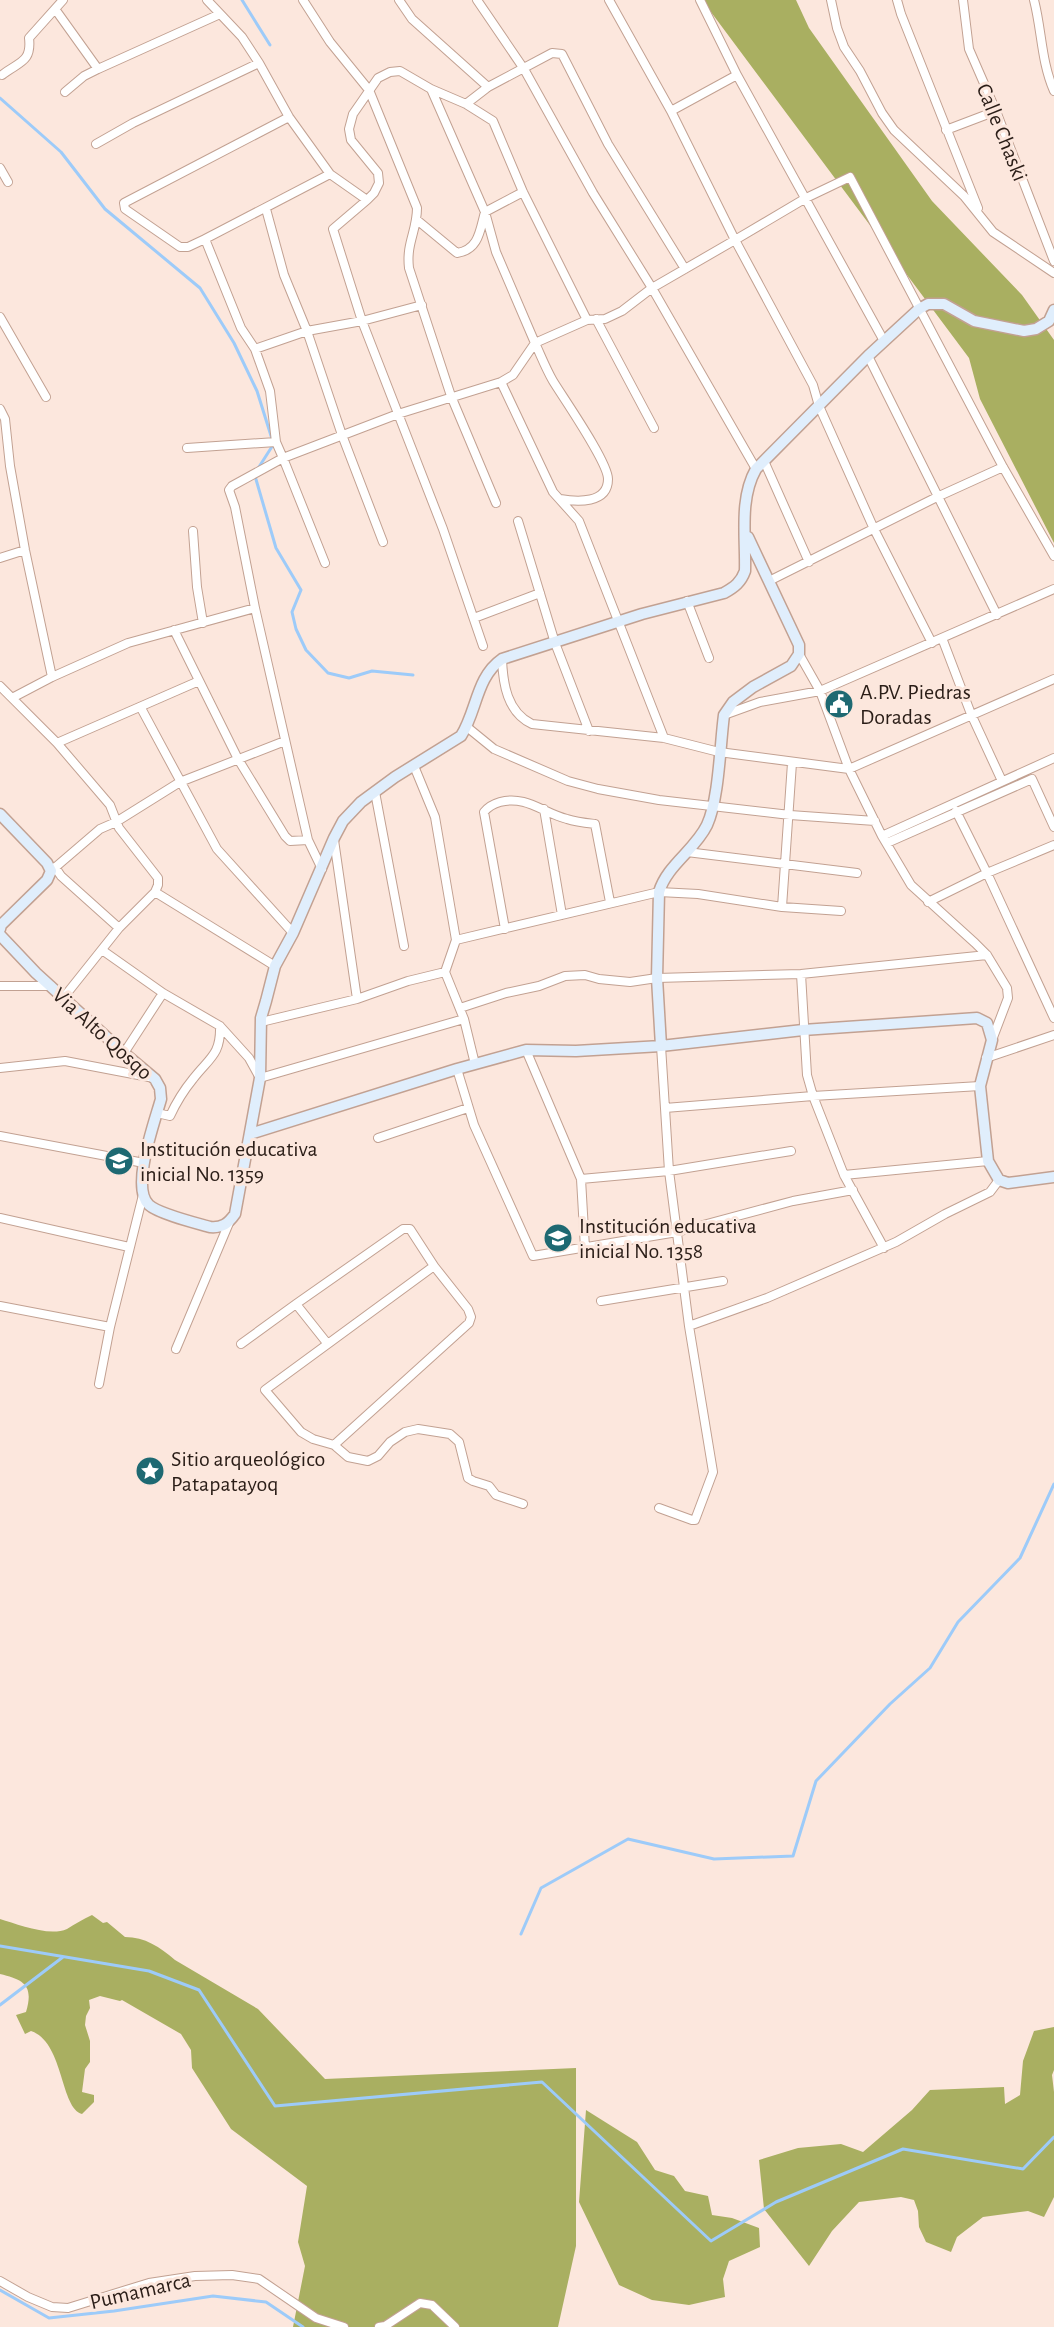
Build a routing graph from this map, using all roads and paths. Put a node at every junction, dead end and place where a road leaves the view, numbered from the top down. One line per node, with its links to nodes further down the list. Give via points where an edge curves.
1 (63, 0): 12 (street)
2 (207, 0): 13 (street)
3 (303, 0): 23 (street, via 330,42)
4 (399, 0): 21 (street, via 412,19)
5 (477, 0): 17 (street)
6 (609, 0): 27 (street)
7 (700, 0): 20 (street)
8 (831, 0): 40 (street, via 844,47 882,113)
9 (897, 0): 30 (street)
10 (963, 0): 28 (street, Calle Chaski, via 969,50)
11 (1034, 0): 18 (street)
12 (55, 9): 16 (street); 19 (street, via 29,38 27,57)
13 (219, 14): 14 (street); 16 (street)
14 (260, 63): 29 (street); 31 (street)
15 (1054, 68): 18 (street)
16 (99, 69): 25 (street)
17 (524, 69): 21 (street); 45 (street, via 552,53 562,54 608,144); 47 (street, via 593,193)
18 (1045, 70): 24 (street)
19 (2, 75)
20 (737, 75): 27 (street); 36 (street)
21 (488, 87): 26 (street)
22 (431, 89): 23 (street, via 400,71 378,78); 26 (street); 39 (street)
23 (369, 90): 37 (street, via 353,114 349,129 351,140 378,172 379,183); 41 (street, via 417,208)
24 (1054, 91)
25 (65, 92)
26 (466, 104): 35 (street, via 493,121)
27 (671, 111): 43 (street)
28 (996, 111): 30 (street); 44 (street, Calle Chaski)
29 (289, 117): 33 (street); 42 (street, via 124,203 124,209 180,247)
30 (946, 130): 40 (street)
31 (96, 144)
32 (0, 168): 34 (street)
33 (330, 174): 37 (street); 38 (street)
34 (8, 182)
35 (523, 192): 39 (street); 52 (street)
36 (806, 198): 43 (street); 49 (street, via 850,177); 55 (street)
37 (367, 200): 53 (street, via 333,230)
38 (266, 209): 42 (street); 54 (street, via 284,275)
39 (485, 212): 41 (street, via 476,243 466,252 457,253); 56 (street, via 496,252)
40 (981, 218): 46 (street, via 993,232)
41 (417, 220): 48 (street, via 407,251)
42 (205, 239): 57 (street, via 242,328)
43 (735, 240): 45 (street); 62 (street, via 813,385)
44 (1054, 261)
45 (685, 269): 47 (street)
46 (1054, 273)
47 (652, 288): 52 (street, via 622,311); 72 (street)
48 (422, 305): 53 (street); 60 (street)
49 (919, 309): 50 (street, via 928,304 944,304 974,321 1024,331 1049,321); 55 (street); 71 (street)
50 (1054, 310)
51 (0, 318): 61 (street)
52 (591, 320): 56 (street); 65 (street)
53 (362, 321): 54 (street); 64 (street)
54 (307, 331): 57 (street); 66 (street)
55 (884, 341): 58 (street)
56 (535, 343): 59 (street, via 513,375); 74 (street, via 608,474 604,491 596,499)
57 (255, 349): 67 (street, via 270,391)
58 (868, 356): 62 (street); 73 (street)
59 (501, 382): 60 (street); 74 (street, via 553,492)
60 (451, 396): 64 (street); 75 (street)
61 (46, 397)
62 (819, 406): 70 (street); 77 (street)
63 (0, 409): 81 (street, via 5,419)
64 (398, 414): 66 (street); 92 (street)
65 (654, 428)
66 (342, 435): 69 (street); 80 (street)
67 (276, 442): 68 (street); 69 (street)
68 (187, 448)
69 (283, 458): 85 (street); 90 (street, via 229,490)
70 (764, 461): 72 (street); 84 (street)
71 (1003, 467): 73 (street); 82 (street)
72 (756, 469): 79 (street, via 745,505)
73 (937, 497): 77 (street); 91 (street)
74 (560, 499): 93 (street, via 579,521)
75 (496, 503)
76 (518, 521): 88 (street)
77 (874, 529): 84 (street); 98 (street)
78 (193, 531): 94 (street)
79 (746, 534): 86 (street); 89 (street, via 742,580 724,593)
80 (383, 542)
81 (25, 550): 83 (street); 103 (street)
82 (1054, 556)
83 (0, 558)
84 (809, 562): 86 (street)
85 (325, 563)
86 (769, 581): 100 (street)
87 (1054, 589): 91 (street)
88 (540, 594): 92 (street); 97 (street)
89 (687, 601): 93 (street); 101 (street)
90 (255, 608): 94 (street); 115 (street)
91 (997, 615): 96 (street)
92 (474, 618): 99 (street)
93 (619, 622): 97 (street); 114 (street)
94 (203, 623): 95 (street)
95 (174, 630): 103 (street, via 128,643); 105 (street)
96 (942, 638): 98 (street); 110 (street)
97 (555, 643): 102 (street); 113 (street)
98 (932, 643): 107 (street)
99 (483, 646)
100 (800, 654): 107 (street); 111 (street, via 791,666 733,702)
101 (710, 658)
102 (502, 659): 112 (street, via 487,672); 113 (street, via 507,695 524,720)
103 (52, 677): 108 (street)
104 (1054, 679): 110 (street)
105 (199, 681): 109 (street); 119 (street)
106 (0, 686): 108 (street)
107 (820, 692): 111 (street, via 760,702); 122 (street)
108 (12, 698): 116 (street)
109 (141, 708): 116 (street); 123 (street)
110 (971, 714): 122 (street); 124 (street)
111 (724, 715): 117 (street)
112 (467, 727): 121 (street, via 448,746); 126 (street, via 494,748 568,781 659,800)
113 (589, 731): 114 (street)
114 (664, 738): 117 (street)
115 (285, 741): 119 (street); 136 (street)
116 (57, 743): 132 (street, via 111,805)
117 (719, 752): 120 (street); 126 (street)
118 (1054, 758): 124 (street)
119 (238, 759): 123 (street); 136 (street, via 285,836 290,841)
120 (792, 763): 122 (street); 130 (street)
121 (414, 766): 125 (street); 156 (street, via 435,817)
122 (849, 769): 131 (street)
123 (180, 782): 132 (street); 154 (street, via 217,849)
124 (1002, 782): 135 (street)
125 (375, 792): 134 (street, via 347,816); 157 (street)
126 (713, 806): 130 (street); 138 (street, via 707,825)
127 (543, 809): 146 (street, via 566,819 595,824); 150 (street); 153 (street, via 514,800 489,806 484,812)
128 (956, 811): 133 (street, via 1032,779); 135 (street); 143 (street)
129 (0, 813): 140 (street)
130 (790, 815): 131 (street); 139 (street)
131 (875, 821): 135 (street)
132 (116, 822): 140 (street, via 88,837); 144 (street, via 158,878)
133 (1054, 827)
134 (334, 838): 141 (street); 168 (street)
135 (885, 839): 147 (street, via 911,885)
136 (308, 840): 141 (street)
137 (1054, 845): 143 (street)
138 (687, 852): 139 (street); 145 (street, via 662,880)
139 (784, 865): 142 (street); 148 (street)
140 (53, 869): 151 (street); 152 (street)
141 (322, 869): 154 (street)
142 (857, 873)
143 (987, 873): 147 (street); 170 (street)
144 (155, 892): 151 (street); 160 (street)
145 (659, 892): 146 (street); 148 (street); 163 (street)
146 (610, 902): 150 (street)
147 (928, 902): 159 (street)
148 (782, 907): 149 (street)
149 (841, 911)
150 (562, 915): 153 (street)
151 (119, 928): 158 (street)
152 (0, 929)
153 (505, 929): 156 (street)
154 (293, 933): 160 (street)
155 (0, 935): 165 (street, Via Alto Qosqo)
156 (456, 940): 161 (street)
157 (404, 946)
158 (102, 950): 166 (street); 167 (street)
159 (987, 955): 162 (street); 176 (street, via 1007,988 1008,998)
160 (275, 966): 172 (street)
161 (445, 972): 168 (street); 169 (street)
162 (801, 974): 163 (street); 174 (street)
163 (657, 978): 169 (street, via 630,982 564,976); 177 (street)
164 (0, 986): 165 (street)
165 (51, 986): 167 (street, Via Alto Qosqo)
166 (163, 993): 173 (street); 179 (street)
167 (64, 998): 179 (street, Via Alto Qosqo)
168 (357, 999): 172 (street)
169 (460, 1008): 171 (street)
170 (1054, 1018)
171 (464, 1019): 181 (street); 185 (street)
172 (261, 1022): 185 (street)
173 (220, 1026): 185 (street); 190 (street, via 221,1042 211,1061 194,1078 170,1116)
174 (803, 1030): 176 (street, via 977,1018 987,1023); 177 (street); 187 (street)
175 (1054, 1035): 180 (street)
176 (992, 1040): 180 (street)
177 (661, 1046): 178 (street); 189 (street)
178 (526, 1050): 181 (street); 200 (street)
179 (124, 1053): 184 (street, Via Alto Qosqo)
180 (986, 1058): 186 (street)
181 (475, 1064): 183 (street)
182 (0, 1068): 184 (street, via 65,1061)
183 (458, 1069): 188 (street); 191 (street)
184 (155, 1078): 190 (street, Via Alto Qosqo, via 160,1088)
185 (261, 1078): 191 (street)
186 (980, 1086): 187 (street); 195 (street)
187 (813, 1096): 189 (street); 198 (street)
188 (468, 1108): 193 (street); 208 (street, via 533,1256)
189 (665, 1108): 197 (street)
190 (157, 1113): 196 (street, Via Alto Qosqo)
191 (250, 1134): 205 (street, via 235,1214)
192 (0, 1136): 196 (street)
193 (378, 1138)
194 (792, 1151): 197 (street)
195 (988, 1161): 198 (street); 201 (street)
196 (144, 1163): 203 (street, Via Alto Qosqo)
197 (669, 1171): 200 (street); 206 (street)
198 (844, 1176): 202 (street)
199 (1054, 1177): 201 (street, via 1008,1183)
200 (581, 1179): 208 (street)
201 (999, 1180): 209 (street, via 990,1192)
202 (853, 1190): 206 (street, via 793,1201); 209 (street)
203 (143, 1195): 205 (street, via 149,1205 182,1218 219,1228); 207 (street)
204 (0, 1218): 207 (street)
205 (229, 1223): 220 (street)
206 (677, 1232): 208 (street); 212 (street)
207 (129, 1247): 217 (street)
208 (585, 1248)
209 (884, 1248): 216 (street)
210 (434, 1266): 214 (street, via 406,1227); 218 (street); 222 (street, via 470,1312 469,1323)
211 (723, 1281): 212 (street)
212 (684, 1287): 213 (street); 216 (street)
213 (601, 1301)
214 (296, 1304): 218 (street); 219 (street)
215 (0, 1306): 217 (street)
216 (689, 1326): 224 (street, via 713,1472 695,1520)
217 (110, 1327): 221 (street)
218 (327, 1343): 222 (street, via 265,1390 301,1432)
219 (242, 1344)
220 (176, 1349)
221 (99, 1384)
222 (334, 1445): 223 (street, via 348,1458 368,1461 405,1432 418,1429 450,1434 459,1442 468,1478 489,1486 496,1495)
223 (523, 1504)
224 (659, 1508)
225 (0, 2281): 226 (street, Pumamarca, via 44,2303 68,2308 159,2282 195,2276 241,2276 259,2279 316,2318)
226 (344, 2327)
227 (379, 2327): 228 (street, via 420,2303 432,2305)
228 (455, 2327)

